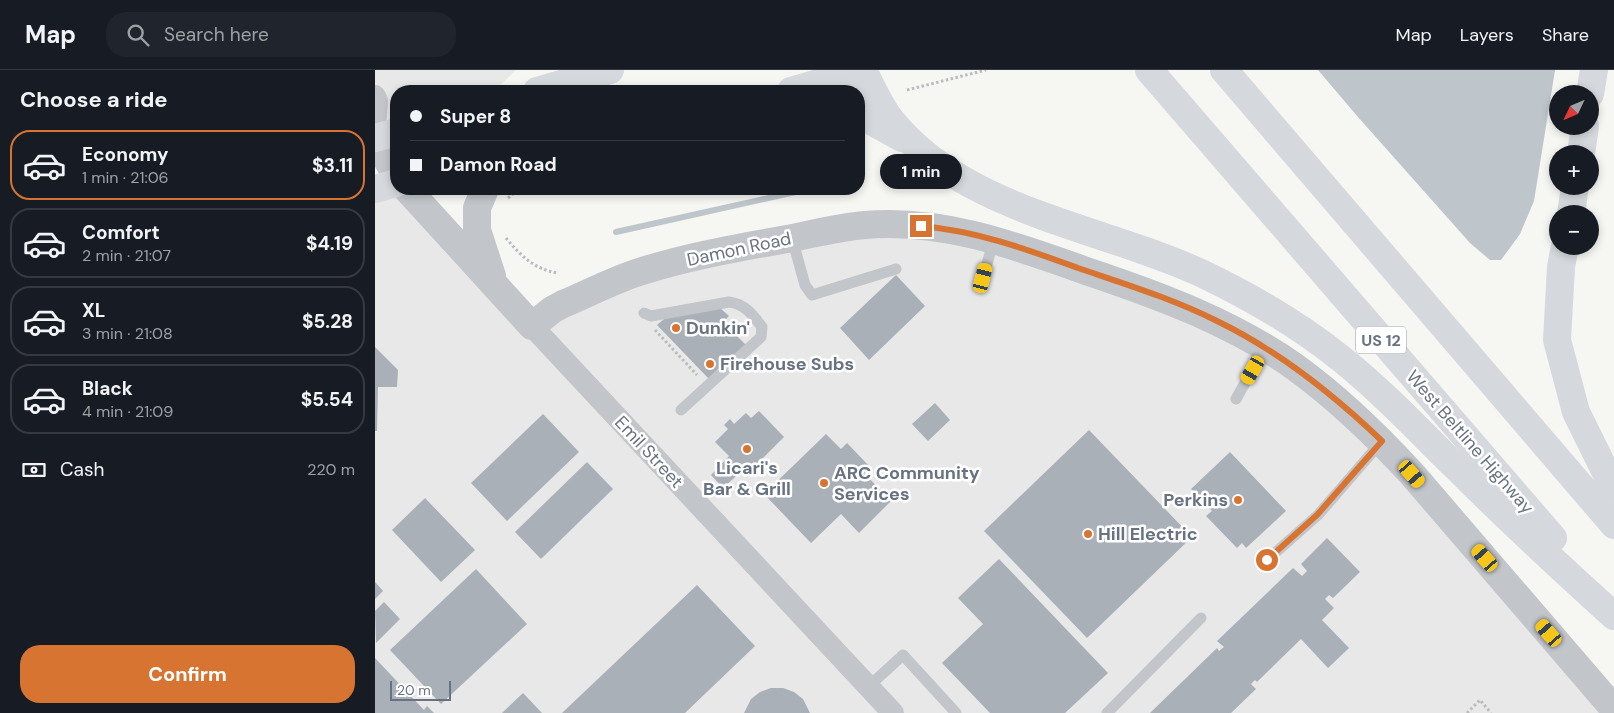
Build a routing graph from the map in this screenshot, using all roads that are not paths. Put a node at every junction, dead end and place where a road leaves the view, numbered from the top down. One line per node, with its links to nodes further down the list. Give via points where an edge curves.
1 (609, 70): 6 (main road)
2 (863, 70): 7 (main road); 14 (main road, via 891,120)
3 (1149, 70): 35 (main road, West Beltline Highway / US 12)
4 (1224, 70): 33 (main road)
5 (1594, 70): 8 (main road)
6 (558, 85)
7 (812, 85)
8 (1592, 85)
9 (375, 96): 11 (street)
10 (865, 119): 14 (main road, via 888,129)
11 (375, 128)
12 (390, 134): 13 (main road)
13 (375, 139): 15 (street)
14 (927, 155): 36 (main road, via 982,191 1166,258 1242,294 1302,330 1359,374)
15 (390, 165)
16 (390, 184): 17 (main road)
17 (375, 188)
18 (413, 195): 25 (street, Emil Street)
19 (494, 196): 25 (street, via 477,208 477,230)
20 (792, 238): 21 (street, Damon Road, via 865,225 908,225 959,230); 23 (lane, via 805,285 812,294); 27 (street, Damon Road, via 703,255 635,274 563,304)
21 (994, 239): 24 (lane); 28 (street, Damon Road, via 1181,306 1216,320)
22 (1563, 255): 32 (main road, via 1557,340 1576,412)
23 (897, 269)
24 (983, 278)
25 (495, 284): 27 (street, Emil Street)
26 (644, 313): 30 (lane, via 651,316 729,302 745,307 762,327 761,337)
27 (532, 326): 38 (street, Emil Street)
28 (1265, 347): 29 (lane); 31 (street, Damon Road, via 1319,385)
29 (1236, 399)
30 (681, 410)
31 (1382, 441): 34 (lane, via 1317,515); 39 (street, Damon Road)
32 (1614, 489)
33 (1614, 525)
34 (1267, 560)
35 (1614, 610)
36 (1614, 616)
37 (1201, 618): 42 (lane)
38 (868, 687): 40 (street, Emil Street); 41 (lane, via 903,655)
39 (1614, 709)
40 (893, 713)
41 (956, 713)
42 (1107, 713)

